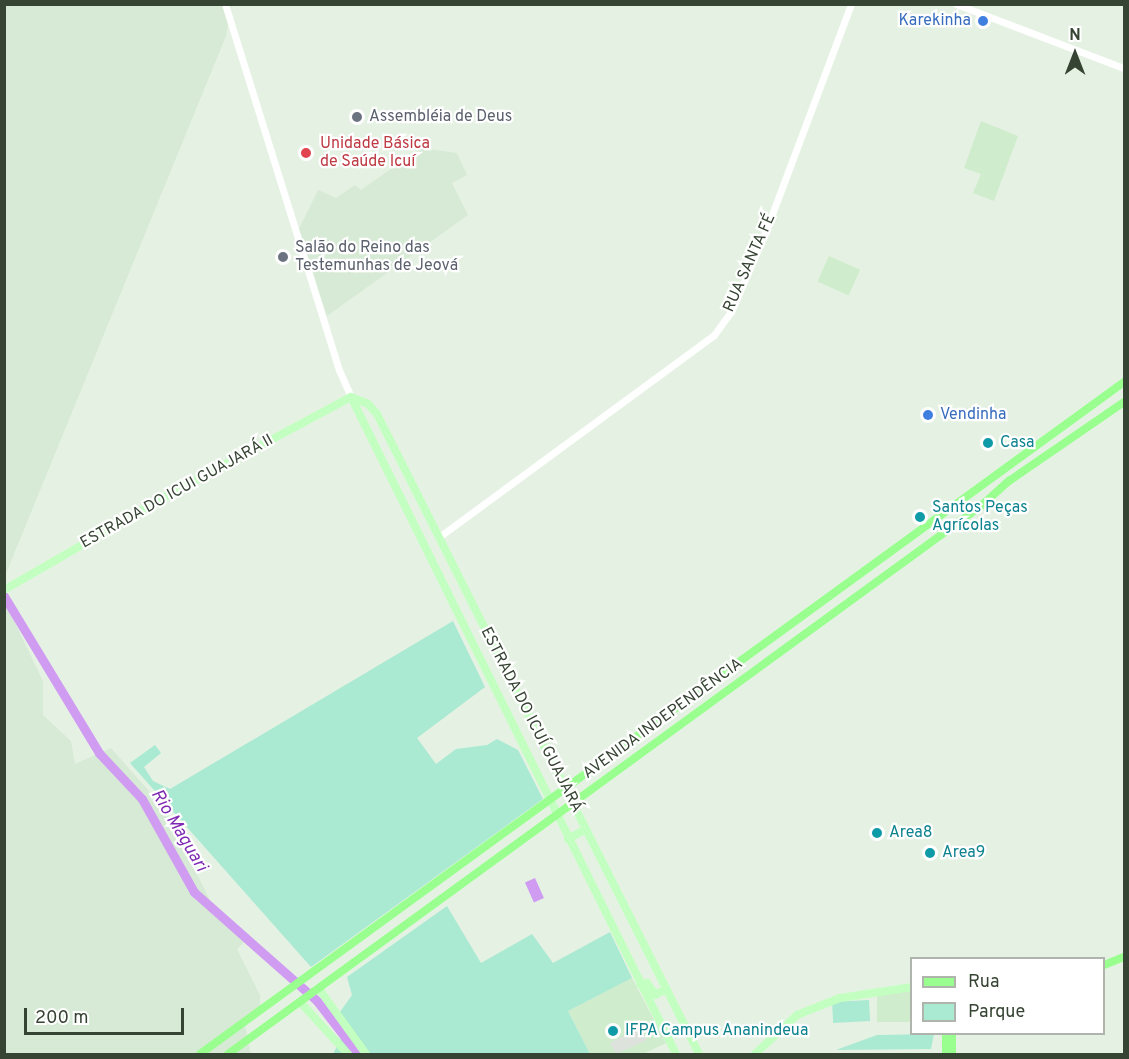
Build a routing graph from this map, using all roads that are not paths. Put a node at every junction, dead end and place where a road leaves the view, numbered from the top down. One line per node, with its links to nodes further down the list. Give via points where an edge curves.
1 (225, 4): 6 (street, ESTRADA DO ICUÍ GUAJARÁ, via 339,370)
2 (851, 4): 10 (street, RUA SANTA FÉ, via 768,225 725,321 704,344 664,375)
3 (956, 4): 4 (street)
4 (1125, 68)
5 (1125, 382): 12 (main road, AVENIDA INDEPENDÊNCIA)
6 (351, 397): 8 (main road); 9 (main road, ESTRADA DO ICUÍ GUAJARÁ); 11 (main road, ESTRADA DO ICUI GUAJARÁ II)
7 (1125, 402): 13 (main road, AVENIDA INDEPENDÊNCIA, via 1009,482)
8 (372, 408): 9 (main road); 10 (main road, ESTRADA DO ICUÍ GUAJARÁ)
9 (359, 412): 15 (main road, ESTRADA DO ICUÍ GUAJARÁ)
10 (439, 537): 14 (main road, ESTRADA DO ICUÍ GUAJARÁ)
11 (6, 588)
12 (658, 722): 13 (main road); 14 (main road, AVENIDA INDEPENDÊNCIA)
13 (666, 735): 16 (main road, AVENIDA INDEPENDÊNCIA)
14 (566, 789): 15 (main road, AVENIDA INDEPENDÊNCIA); 16 (main road, ESTRADA DO ICUÍ GUAJARÁ)
15 (549, 801): 17 (main road, ESTRADA DO ICUÍ GUAJARÁ); 20 (main road, AVENIDA INDEPENDÊNCIA)
16 (573, 804): 17 (main road, AVENIDA INDEPENDÊNCIA); 18 (main road, ESTRADA DO ICUÍ GUAJARÁ)
17 (557, 817): 19 (main road, ESTRADA DO ICUÍ GUAJARÁ); 21 (main road, AVENIDA INDEPENDÊNCIA)
18 (586, 829): 19 (main road); 27 (main road, ESTRADA DO ICUÍ GUAJARÁ)
19 (568, 839): 24 (main road, ESTRADA DO ICUÍ GUAJARÁ)
20 (457, 868): 21 (main road, via 454,875); 31 (main road, AVENIDA INDEPENDÊNCIA)
21 (460, 886): 26 (main road, AVENIDA INDEPENDÊNCIA)
22 (1125, 957): 23 (main road)
23 (1105, 965)
24 (640, 984): 27 (main road, via 647,983 654,994); 35 (main road, ESTRADA DO ICUÍ GUAJARÁ)
25 (910, 987): 37 (main road, via 840,998 797,1015)
26 (319, 989): 28 (main road, AVENIDA INDEPENDÊNCIA); 34 (main road)
27 (666, 989): 36 (main road, ESTRADA DO ICUÍ GUAJARÁ)
28 (301, 1002): 32 (main road, AVENIDA INDEPENDÊNCIA); 33 (main road)
29 (946, 1035): 38 (main road)
30 (952, 1035): 39 (main road)
31 (200, 1054)
32 (228, 1054)
33 (348, 1054)
34 (366, 1054)
35 (676, 1054)
36 (699, 1054)
37 (755, 1054)
38 (945, 1054)
39 (952, 1054)

